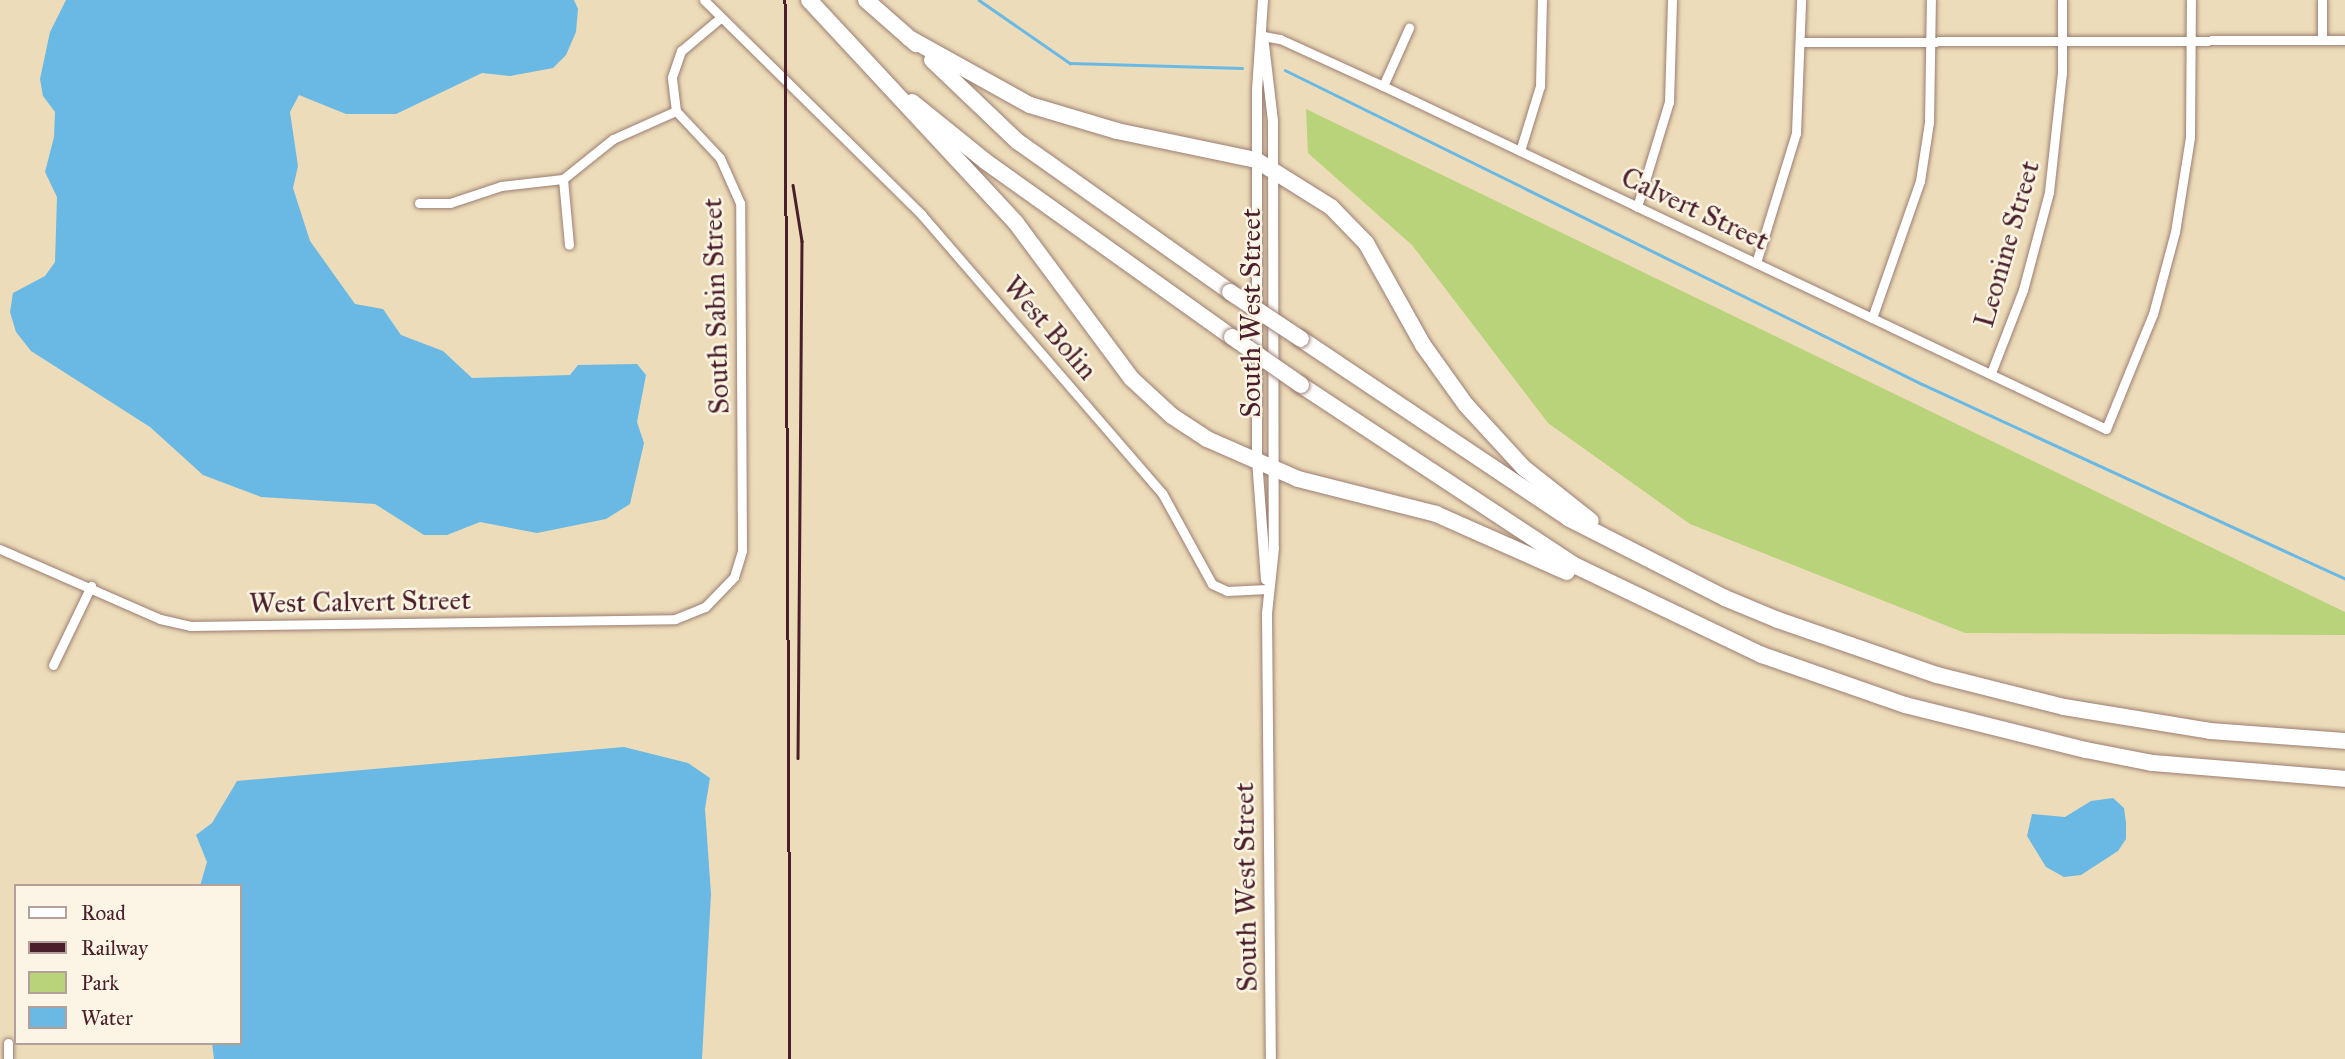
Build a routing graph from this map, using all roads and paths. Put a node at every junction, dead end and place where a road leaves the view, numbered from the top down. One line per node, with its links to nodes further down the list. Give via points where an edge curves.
1 (704, 0): 12 (street, West Bolin)
2 (809, 0): 22 (highway)
3 (866, 0): 15 (highway)
4 (1263, 0): 14 (street, South West Street)
5 (1542, 0): 25 (street, via 1540,86)
6 (1672, 0): 30 (street, via 1669,102)
7 (1801, 0): 21 (street)
8 (1931, 0): 19 (street)
9 (2062, 0): 20 (street, Leonine Street)
10 (2191, 0): 16 (street)
11 (2322, 0): 17 (street)
12 (719, 19): 24 (street, via 690,40 677,59 672,77); 41 (street, West Bolin, via 921,214 1162,493 1212,584 1227,592)
13 (1409, 28): 23 (street)
14 (1263, 36): 23 (street, Calvert Street, via 1280,39); 26 (street, South West Street); 27 (street, South West Street, via 1273,121)
15 (909, 38): 26 (highway, via 1008,96 1056,115); 38 (highway, bridge, via 1017,141 1230,292 1502,478)
16 (2191, 40): 17 (street); 20 (street); 34 (street, Calvert Street, via 2190,137 2174,236 2153,314 2106,429)
17 (2322, 40): 18 (street)
18 (2345, 40)
19 (1932, 41): 20 (street); 21 (street); 33 (street, via 1929,122 1920,181)
20 (2062, 41): 34 (street, Leonine Street, via 2057,144 2049,192 2023,290)
21 (1801, 42): 32 (street, via 1793,148)
22 (878, 74): 35 (highway, via 1038,248 1132,379 1207,439); 42 (highway, bridge, via 985,161 1301,385 1532,539)
23 (1383, 86): 25 (street, Calvert Street)
24 (676, 111): 28 (street, via 613,139); 40 (street, South Sabin Street, via 720,158 740,203 741,550)
25 (1520, 151): 30 (street, Calvert Street)
26 (1256, 160): 27 (highway); 35 (street, South West Street)
27 (1273, 169): 36 (street, South West Street); 38 (highway, via 1331,207 1366,243 1441,373 1502,446 1583,515)
28 (563, 179): 29 (street, via 501,186 450,203); 31 (street)
29 (419, 203)
30 (1637, 206): 32 (street, Calvert Street)
31 (569, 244)
32 (1756, 263): 33 (street, Calvert Street)
33 (1872, 318): 34 (street, Calvert Street)
34 (1991, 373)
35 (1257, 460): 36 (highway); 41 (street, South West Street, via 1260,550)
36 (1275, 470): 41 (street, South West Street, via 1274,548); 42 (highway, via 1467,525 1611,594)
37 (0, 549): 39 (street, West Calvert Street)
38 (1654, 563): 44 (highway, via 1725,598 1827,638 1985,688 2142,722)
39 (91, 586): 40 (street, West Calvert Street, via 160,619 218,627 675,619 705,607); 43 (street)
40 (727, 588)
41 (1268, 589): 48 (street, South West Street)
42 (1695, 627): 45 (highway, via 1893,701 2024,737 2152,763)
43 (53, 665)
44 (2345, 741)
45 (2345, 779)
46 (8, 1043): 47 (street)
47 (8, 1059)
48 (1270, 1059)

